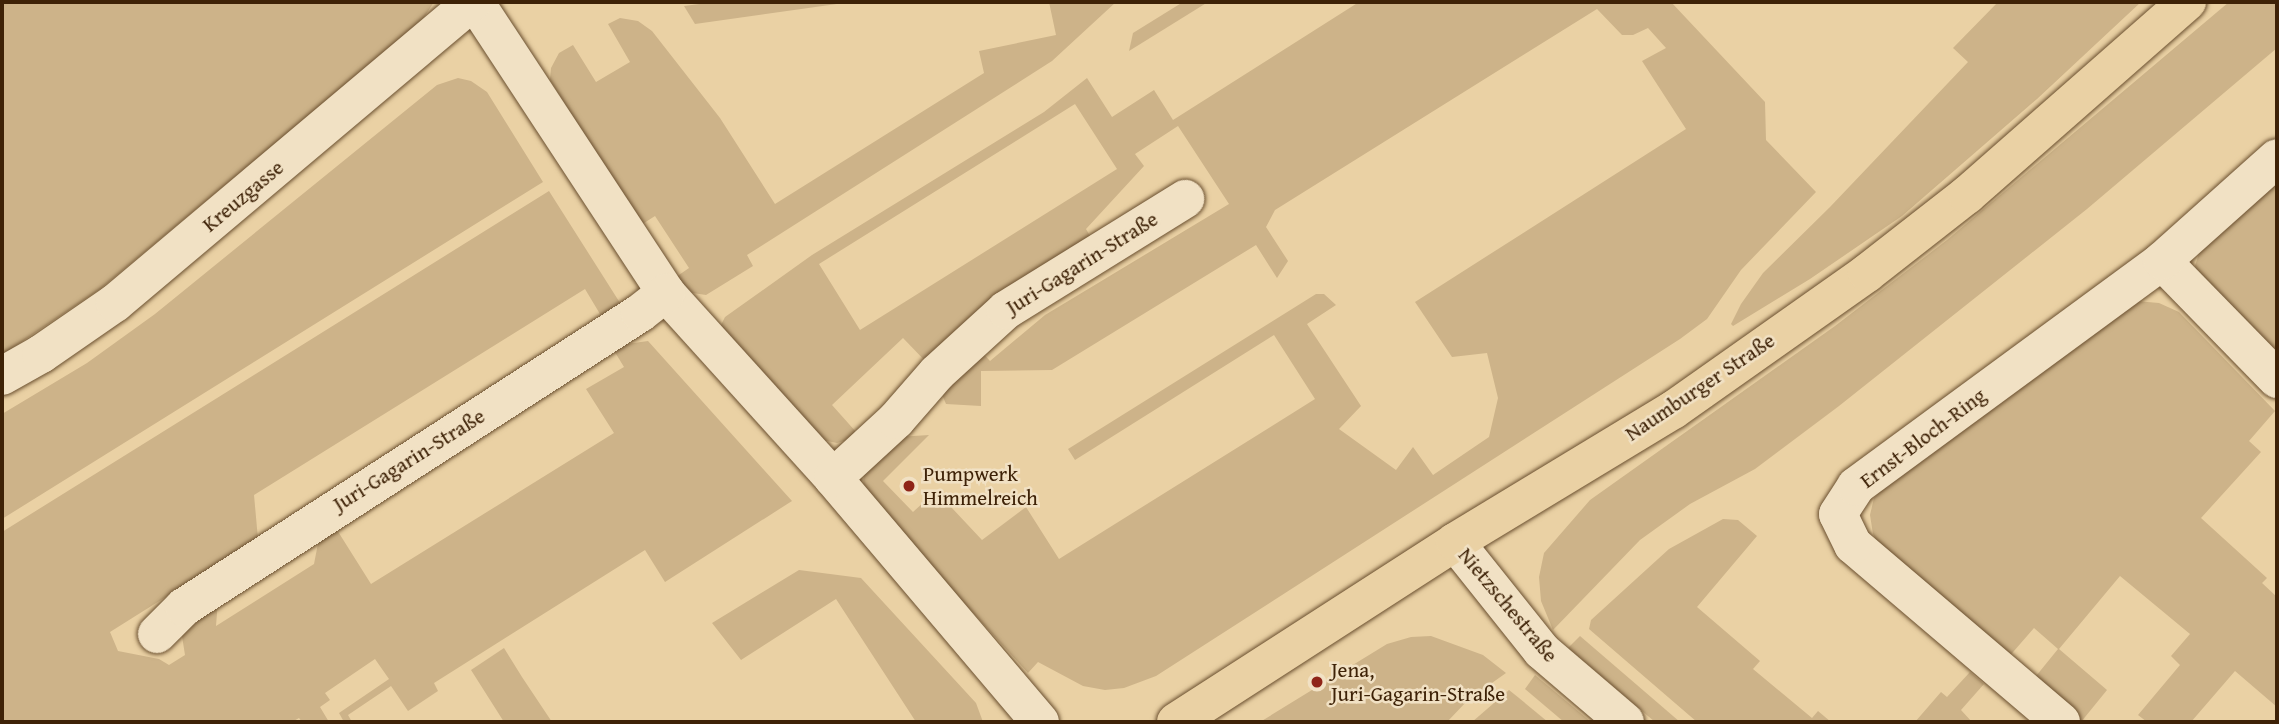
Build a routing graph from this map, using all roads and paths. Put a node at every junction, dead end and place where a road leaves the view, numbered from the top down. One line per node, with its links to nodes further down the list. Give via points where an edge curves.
1 (474, 2): 6 (street); 7 (street, Kreuzgasse, via 115,303)
2 (2187, 2): 10 (main road, Naumburger Straße, via 1967,195 1867,273 1673,410)
3 (2277, 158): 5 (street, Ernst-Bloch-Ring)
4 (1185, 199): 9 (street, Juri-Gagarin-Straße, via 1006,310)
5 (2162, 261): 8 (street); 15 (street, Ernst-Bloch-Ring, via 1856,486 1838,514 1853,545)
6 (666, 293): 9 (street); 11 (street, Juri-Gagarin-Straße, via 184,607)
7 (2, 376)
8 (2277, 379)
9 (833, 478): 12 (street)
10 (1455, 542): 13 (main road, Naumburger Straße); 14 (street, Nietzschestraße, via 1542,651)
11 (157, 634)
12 (1040, 722)
13 (1176, 722)
14 (1625, 722)
15 (2061, 722)

